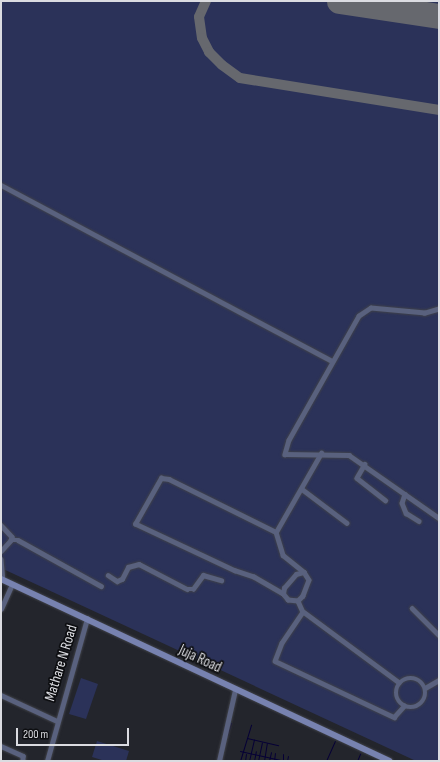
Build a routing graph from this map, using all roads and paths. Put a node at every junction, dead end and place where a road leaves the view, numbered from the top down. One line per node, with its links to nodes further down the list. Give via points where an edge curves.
1 (1, 185): 3 (street)
2 (439, 309): 3 (street, via 425,313 371,308 359,316)
3 (332, 361): 4 (street, via 289,440 285,454)
4 (321, 453): 5 (street, via 349,455); 6 (street)
5 (365, 464): 7 (street); 8 (street, via 357,478)
6 (302, 489): 11 (street, via 328,506); 13 (street)
7 (405, 494): 9 (street); 10 (street, via 402,503 406,513)
8 (385, 500)
9 (439, 518)
10 (419, 521)
11 (347, 523)
12 (1, 525): 14 (street)
13 (276, 532): 17 (street, via 283,555); 23 (street, via 169,479 161,478 135,524 254,577)
14 (11, 540): 15 (street); 22 (street, via 29,545)
15 (1, 551)
16 (1, 559): 19 (street)
17 (304, 572): 23 (street, via 296,574 284,588); 24 (street, via 309,580 308,587)
18 (108, 575): 20 (street, via 117,582 122,579 128,567 139,564 187,589 193,589 203,575)
19 (2, 580): 21 (main road, Juja Road)
20 (221, 580)
21 (12, 584): 25 (street); 29 (main road, Juja Road)
22 (101, 586)
23 (283, 594): 24 (street, via 288,600)
24 (298, 601): 28 (street)
25 (2, 602): 27 (street)
26 (412, 608): 30 (street)
27 (1, 609)
28 (303, 612): 32 (street); 36 (street, via 282,643 274,661 394,718)
29 (87, 619): 34 (main road, Juja Road); 37 (street, Mathare N Road)
30 (439, 635)
31 (439, 680): 33 (street)
32 (399, 683): 33 (street, via 412,678); 36 (street, via 396,696)
33 (425, 688): 36 (street, via 426,696 423,702 412,708)
34 (235, 690): 41 (street); 42 (main road, Juja Road)
35 (1, 695): 37 (street)
36 (404, 706)
37 (57, 721): 40 (street, Mathare N Road)
38 (1, 746): 39 (street)
39 (24, 759)
40 (47, 761)
41 (219, 761)
42 (389, 761)

